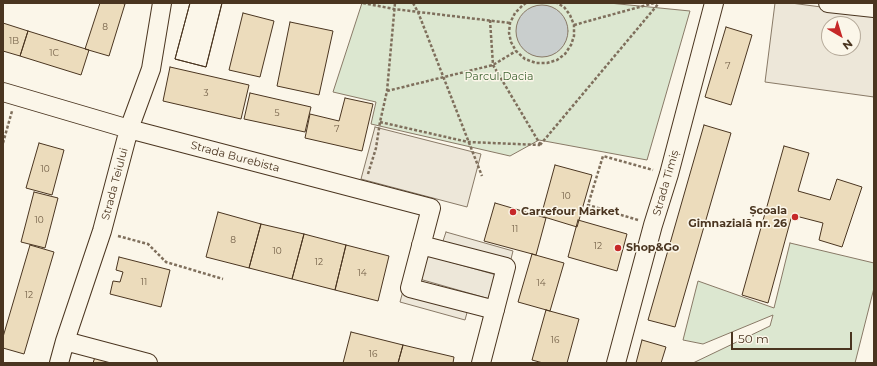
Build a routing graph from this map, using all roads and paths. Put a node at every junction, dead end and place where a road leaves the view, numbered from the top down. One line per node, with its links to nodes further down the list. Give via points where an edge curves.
1 (162, 3): 23 (street, Strada Teiului, via 151,68)
2 (363, 3): 12 (path)
3 (395, 3): 12 (path)
4 (413, 3): 13 (path)
5 (526, 3): 15 (path, via 515,13)
6 (558, 3): 16 (path, via 570,15)
7 (654, 3): 16 (path)
8 (659, 3): 26 (path)
9 (714, 3): 27 (street, Strada Timiș)
10 (828, 3): 11 (street)
11 (874, 8)
12 (394, 9): 13 (path); 20 (path)
13 (418, 12): 14 (path); 19 (path)
14 (490, 20): 15 (path); 18 (path)
15 (510, 23): 17 (path, via 510,38)
16 (574, 25): 17 (path, via 571,45 557,60 536,63 525,59)
17 (516, 51): 18 (path)
18 (493, 65): 19 (path); 26 (path)
19 (443, 77): 20 (path); 24 (path)
20 (387, 92): 22 (path)
21 (10, 94): 23 (street, Strada Burebista); 25 (path)
22 (380, 122): 24 (path); 29 (path, via 376,148)
23 (129, 129): 29 (street, Strada Burebista); 31 (street, Strada Teiului)
24 (468, 142): 26 (path); 28 (path)
25 (3, 143)
26 (540, 145)
27 (669, 174): 30 (street, Strada Timiș); 30 (path, via 603,156 588,205)
28 (482, 176)
29 (363, 190): 32 (street, Strada Burebista, via 431,208)
30 (654, 225): 39 (street, Strada Timiș)
31 (102, 231): 33 (path, via 148,244 166,262); 35 (street, Strada Teiului)
32 (421, 244): 34 (street, via 506,267); 34 (street, Strada Burebista, via 410,288)
33 (223, 279)
34 (495, 310): 38 (street)
35 (65, 341): 36 (street, Strada Teiului); 37 (street)
36 (59, 363)
37 (148, 363)
38 (481, 363)
39 (616, 363)

